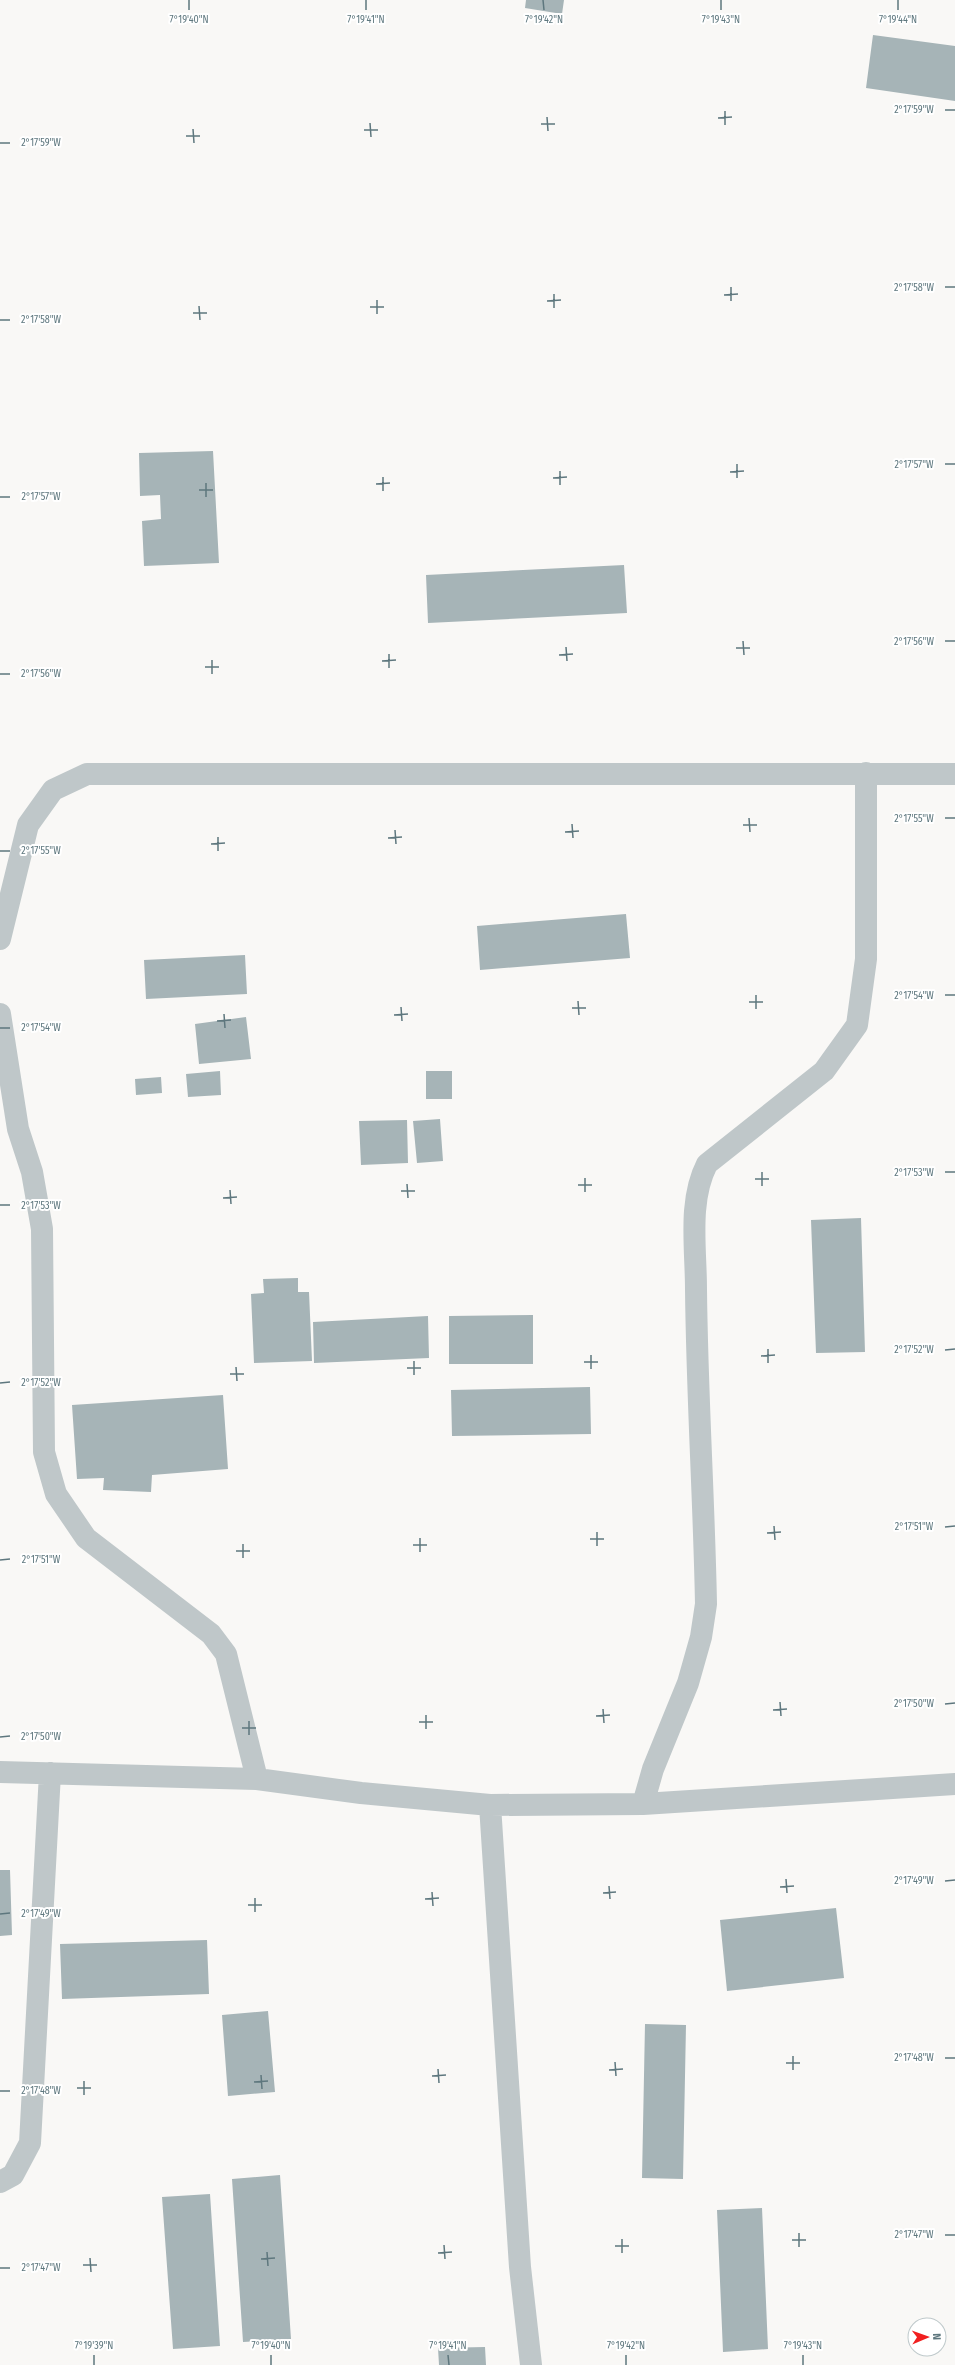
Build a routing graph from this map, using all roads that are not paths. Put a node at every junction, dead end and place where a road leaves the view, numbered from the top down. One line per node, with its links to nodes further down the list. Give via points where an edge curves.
1 (866, 773): 2 (street); 3 (street, via 87,774 53,790 28,826); 9 (street, via 866,959 857,1025 824,1070 707,1164 700,1178 696,1200 696,1316 706,1604 701,1637 688,1684 653,1769)
2 (955, 774)
3 (0, 939)
4 (0, 1014): 7 (street, via 18,1129 32,1172 42,1228 44,1452 56,1494 86,1538 211,1634 226,1654)
5 (0, 1772): 6 (street)
6 (50, 1773): 7 (street); 11 (street, via 30,2142 13,2175)
7 (257, 1779): 10 (street, via 361,1793)
8 (955, 1784): 9 (street)
9 (643, 1804): 10 (street)
10 (490, 1805): 12 (street, via 519,2259)
11 (0, 2182)
12 (531, 2365)

